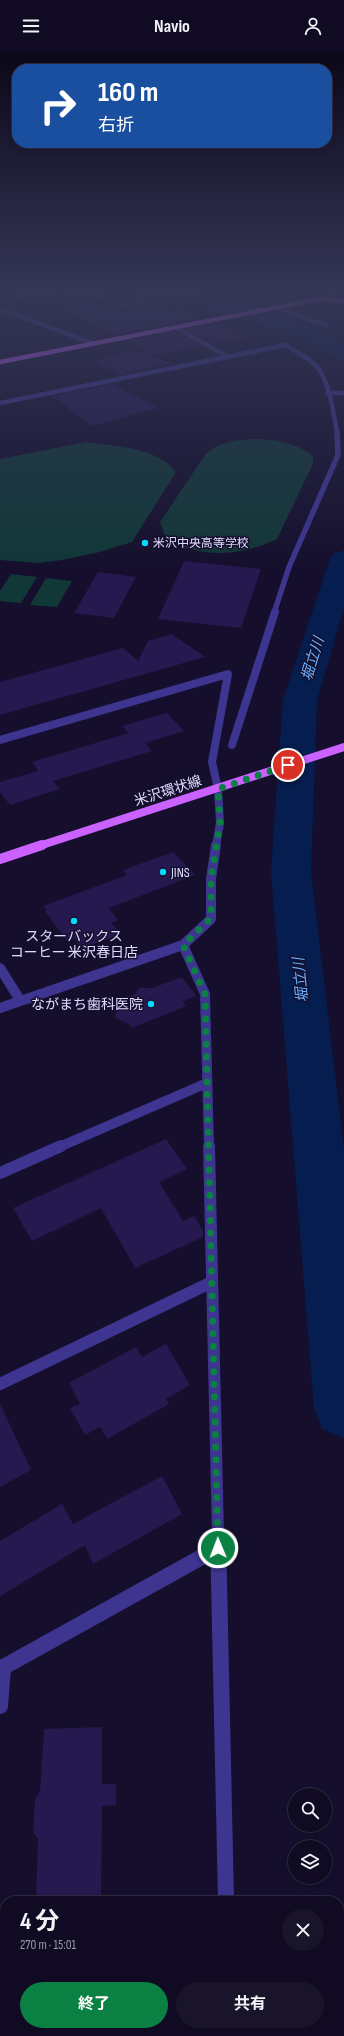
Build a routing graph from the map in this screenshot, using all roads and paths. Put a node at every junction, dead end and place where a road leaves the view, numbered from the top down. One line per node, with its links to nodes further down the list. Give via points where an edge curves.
1 (88, 385): 5 (street)
2 (325, 385): 3 (street)
3 (327, 392): 4 (street); 7 (street, via 338,437 338,454 289,568)
4 (344, 393)
5 (0, 402)
6 (0, 740): 9 (street, via 228,674 212,762)
7 (232, 746)
8 (344, 748): 9 (main road, 米沢環状線)
9 (218, 789): 10 (main road, 米沢環状線); 11 (street, via 220,823 211,879 211,918)
10 (0, 859)
11 (183, 945): 13 (street); 15 (street, via 205,994)
12 (0, 968): 13 (street)
13 (20, 1000): 14 (street)
14 (0, 1008)
15 (207, 1083): 16 (street); 17 (street)
16 (0, 1173)
17 (212, 1282): 18 (street); 19 (street)
18 (0, 1384)
19 (218, 1548): 20 (street); 22 (street)
20 (2, 1669): 21 (street)
21 (0, 1706)
22 (226, 1896)

